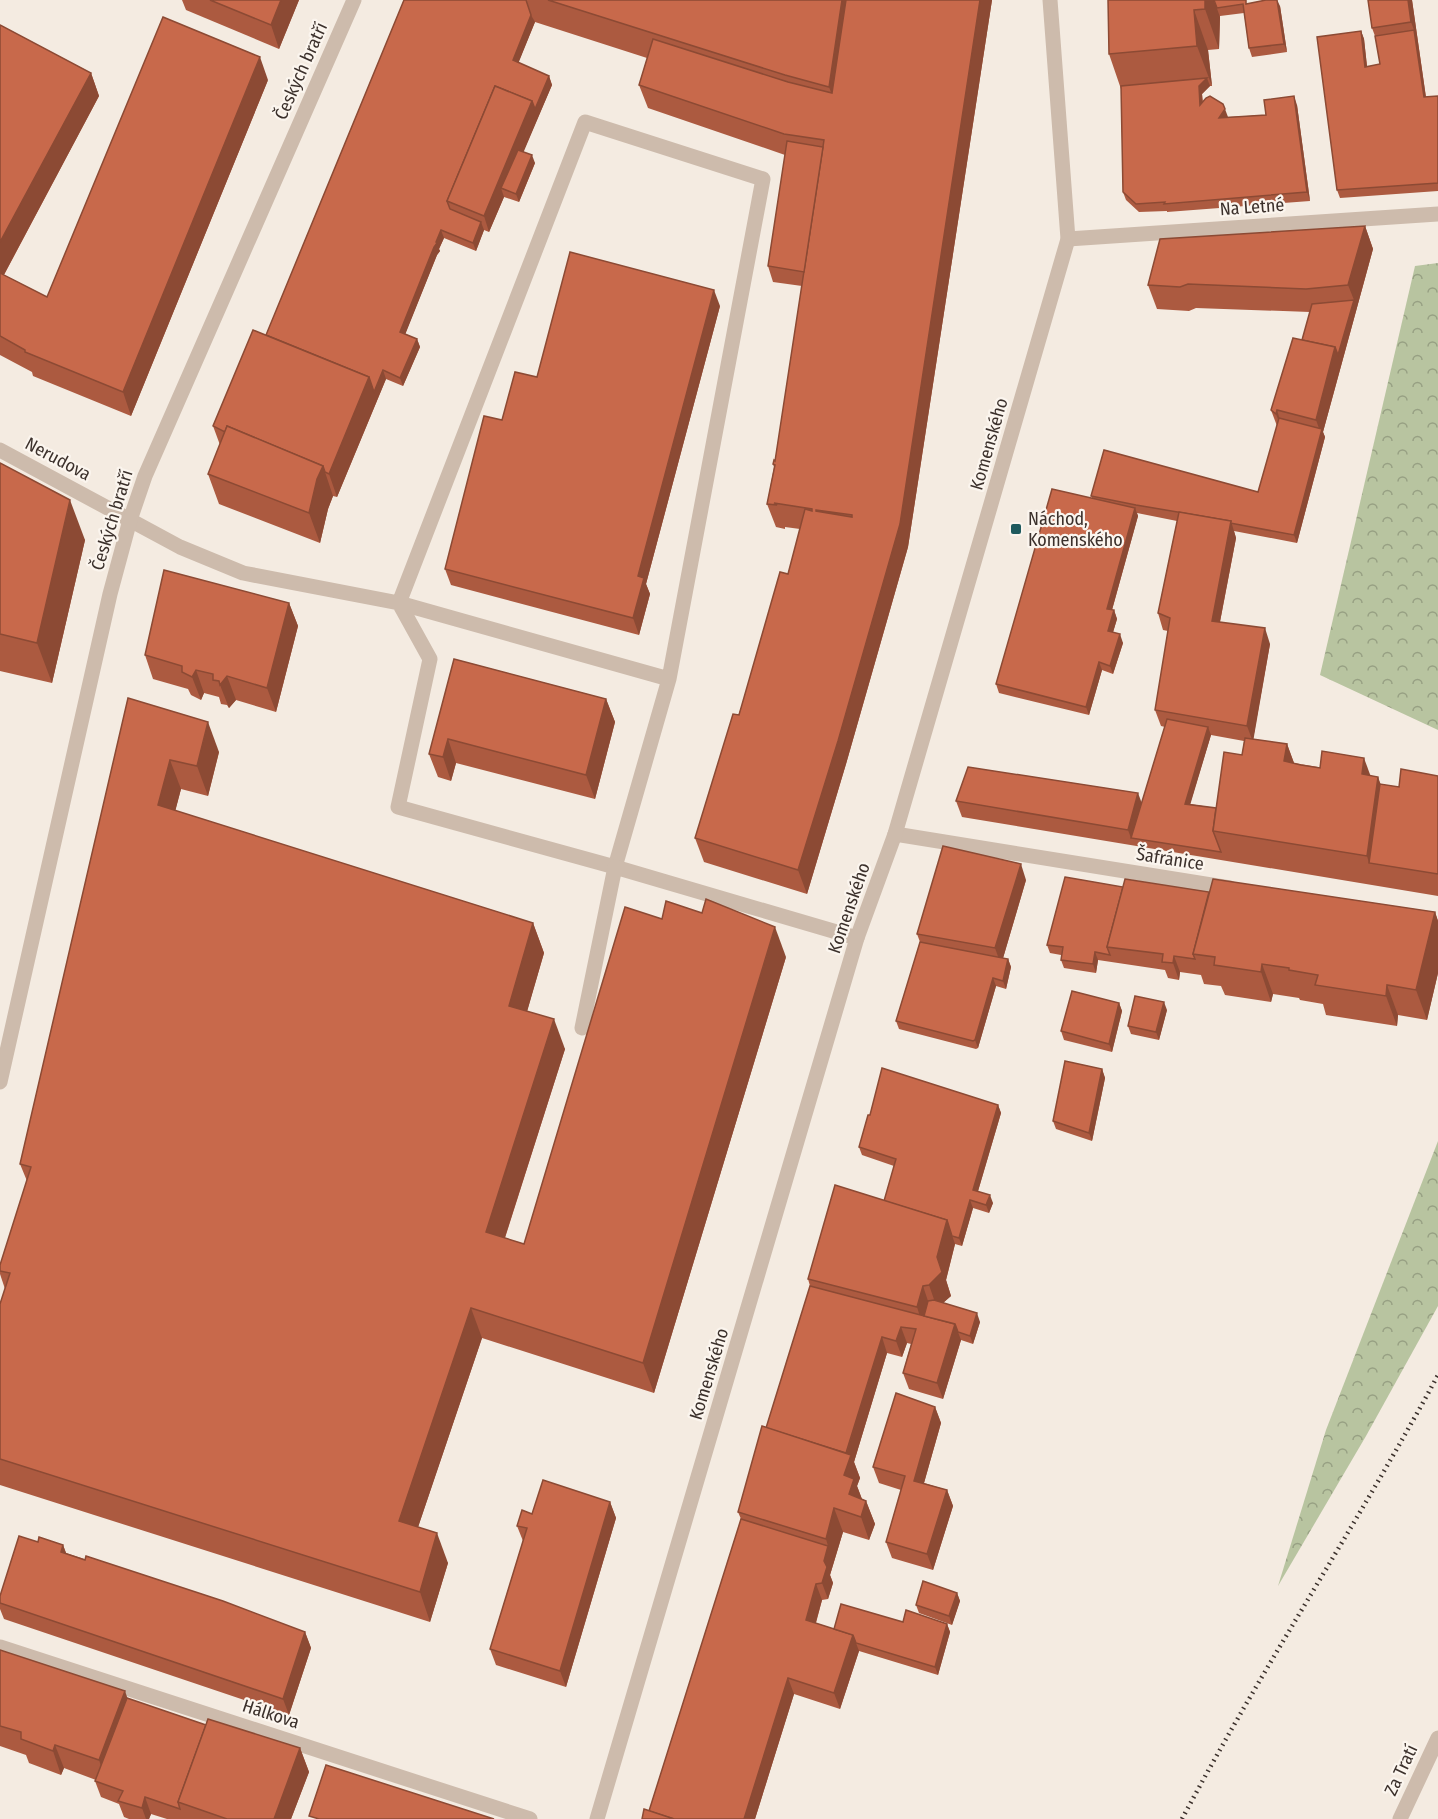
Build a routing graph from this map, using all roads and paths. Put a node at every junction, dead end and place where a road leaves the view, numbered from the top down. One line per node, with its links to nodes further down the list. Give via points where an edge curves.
1 (354, 0): 6 (street, Českých bratří, via 145,476)
2 (1050, 0): 4 (street, Komenského)
3 (1438, 214): 4 (street, Na Letné)
4 (1068, 240): 9 (street, Komenského)
5 (0, 450): 6 (street, Nerudova)
6 (130, 520): 7 (street, Nerudova, via 180,547 243,573); 14 (street, Českých bratří)
7 (399, 603): 8 (street, Nerudova); 8 (street, via 585,122 763,179); 10 (street, via 430,659 398,807)
8 (669, 679): 10 (street)
9 (895, 834): 11 (street, Šafránice); 12 (street, Komenského)
10 (615, 867): 12 (street); 13 (street)
11 (1249, 891)
12 (857, 938): 19 (street, Komenského)
13 (582, 1028)
14 (4, 1044): 15 (street, Českých bratří)
15 (0, 1082)
16 (0, 1647): 18 (street, Hálkova)
17 (1438, 1738): 20 (street, Za Tratí)
18 (530, 1819)
19 (597, 1819)
20 (1400, 1819)

